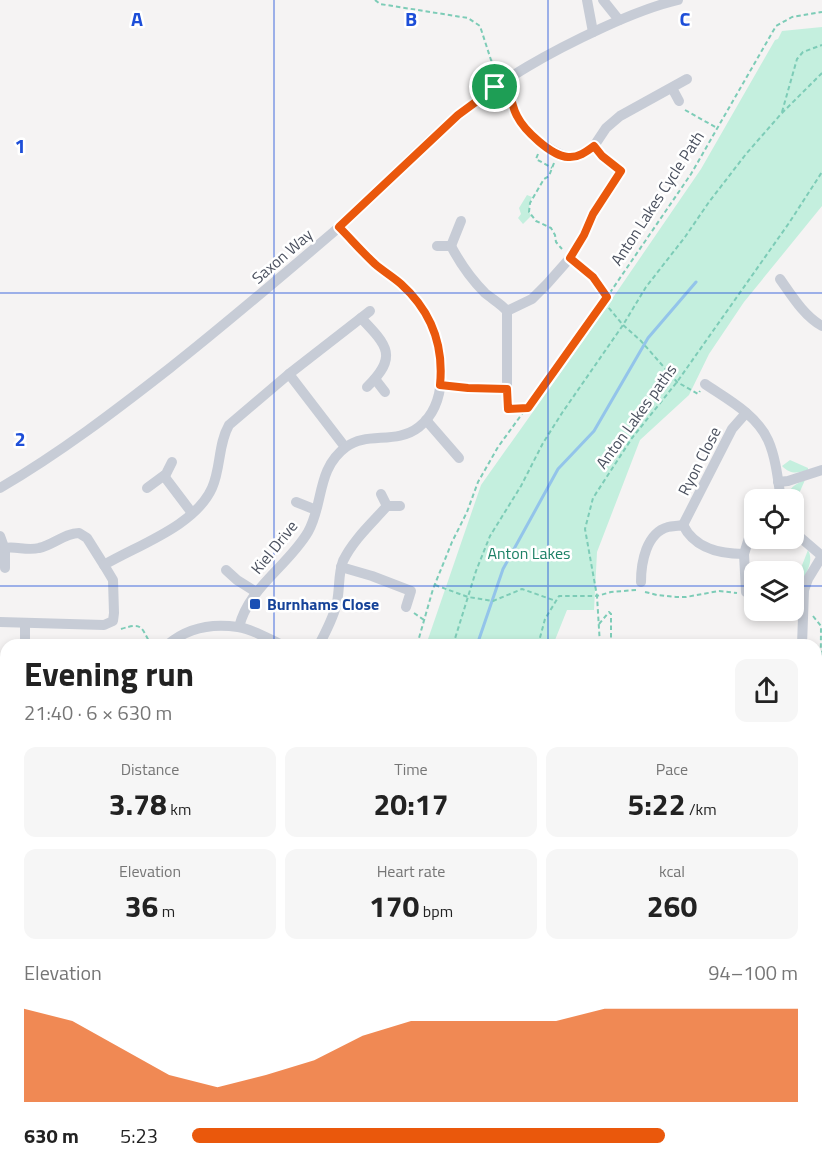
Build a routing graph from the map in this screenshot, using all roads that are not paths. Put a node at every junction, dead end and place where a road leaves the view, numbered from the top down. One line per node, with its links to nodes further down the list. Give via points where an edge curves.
1 (587, 0): 5 (street)
2 (603, 0): 4 (street)
3 (678, 0): 4 (street, Saxon Way)
4 (619, 20): 5 (street, Saxon Way)
5 (593, 32): 12 (street, Saxon Way, via 546,55 458,115)
6 (687, 80): 7 (street)
7 (672, 88): 8 (street); 10 (street, via 628,110 606,128)
8 (679, 101)
9 (542, 143): 10 (street, via 568,157)
10 (594, 146): 16 (street, via 626,173 593,214 570,258 548,284 532,299)
11 (461, 221): 14 (street)
12 (339, 227): 20 (street, via 424,311 440,351); 30 (street, Saxon Way, via 154,381 76,440)
13 (437, 246): 14 (street)
14 (451, 246): 16 (street, via 471,278)
15 (780, 279): 17 (street, via 811,319)
16 (507, 311): 20 (street, via 507,389)
17 (822, 326)
18 (289, 375): 21 (street, via 366,315 386,353 385,366 371,383); 24 (street); 38 (street, via 229,425 212,489)
19 (705, 384): 22 (street)
20 (440, 385): 23 (street, via 435,406)
21 (385, 392)
22 (746, 413): 29 (street, via 767,438); 39 (street, Ryon Close, via 732,429)
23 (426, 420): 24 (street, via 402,436 363,440); 25 (street)
24 (345, 447): 37 (street, Kiel Drive, via 324,474)
25 (459, 458)
26 (172, 462): 28 (street)
27 (822, 470): 29 (street)
28 (165, 476): 31 (street); 38 (street)
29 (778, 482): 32 (street)
30 (0, 488)
31 (147, 488)
32 (779, 489)
33 (381, 494): 35 (street)
34 (296, 502): 37 (street)
35 (387, 506): 36 (street); 48 (street, via 350,549)
36 (400, 506)
37 (316, 510): 52 (street, Kiel Drive, via 304,538)
38 (192, 513): 47 (street, via 168,532)
39 (683, 525): 44 (street, via 705,548); 51 (street, via 663,529 652,539 642,561)
40 (0, 536): 42 (street)
41 (804, 541): 45 (street)
42 (5, 548): 47 (street, via 35,549 79,533 87,538); 49 (street)
43 (746, 549): 44 (street)
44 (744, 554): 46 (street)
45 (822, 556): 61 (street, via 804,590)
46 (744, 561)
47 (104, 565): 55 (street, via 113,580 113,621 104,625)
48 (341, 567): 53 (street, via 411,591); 60 (street, via 336,610)
49 (5, 568)
50 (226, 570): 52 (street)
51 (641, 582)
52 (256, 592): 56 (street, Kiel Drive)
53 (406, 607)
54 (0, 622): 55 (street)
55 (25, 623): 57 (street)
56 (239, 627): 58 (street, via 201,627); 59 (street)
57 (25, 639)
58 (175, 639)
59 (268, 639)
60 (322, 639)
61 (802, 639)

